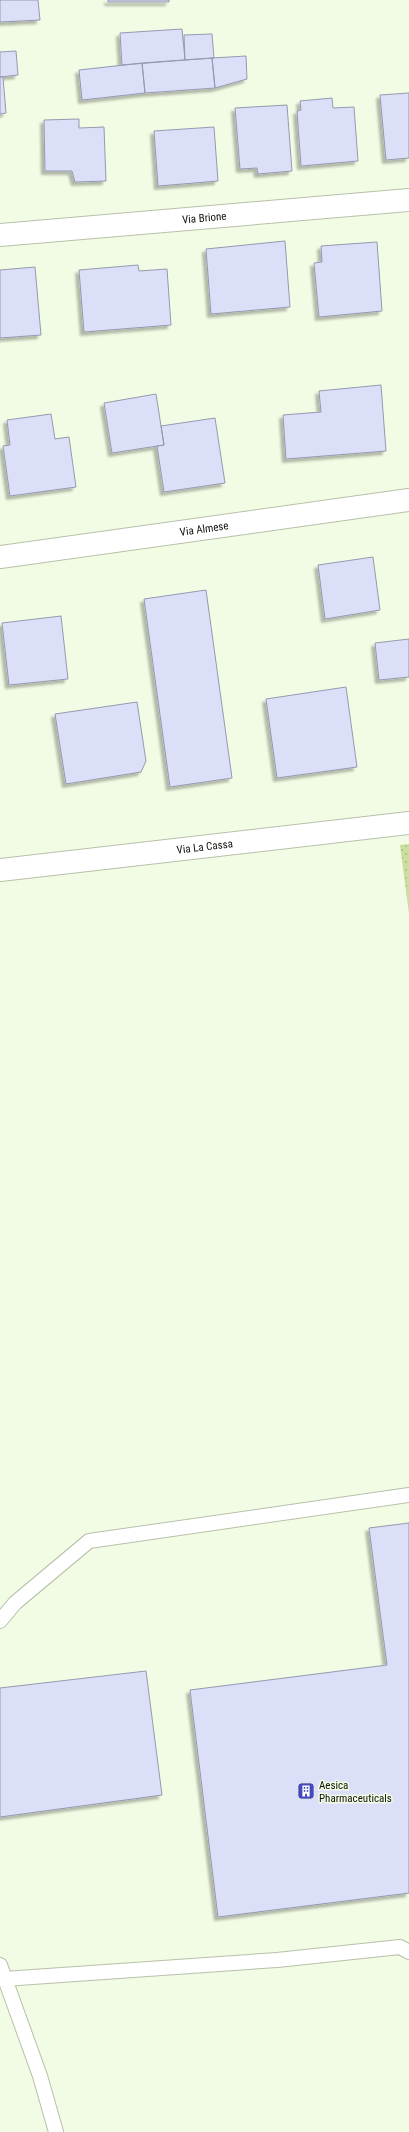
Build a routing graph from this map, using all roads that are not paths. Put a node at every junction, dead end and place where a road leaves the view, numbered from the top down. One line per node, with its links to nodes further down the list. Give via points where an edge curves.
1 (409, 200): 2 (street, Via Brione)
2 (0, 235)
3 (409, 500): 4 (street, Via Almese)
4 (0, 557)
5 (409, 823): 6 (street, Via La Cassa)
6 (0, 870)
7 (409, 1495): 8 (lane, via 89,1541 15,1603)
8 (0, 1621)
9 (409, 1952): 11 (lane, via 400,1947 277,1960)
10 (0, 1965): 11 (lane)
11 (4, 1979): 12 (lane, via 40,2076)
12 (56, 2132)

